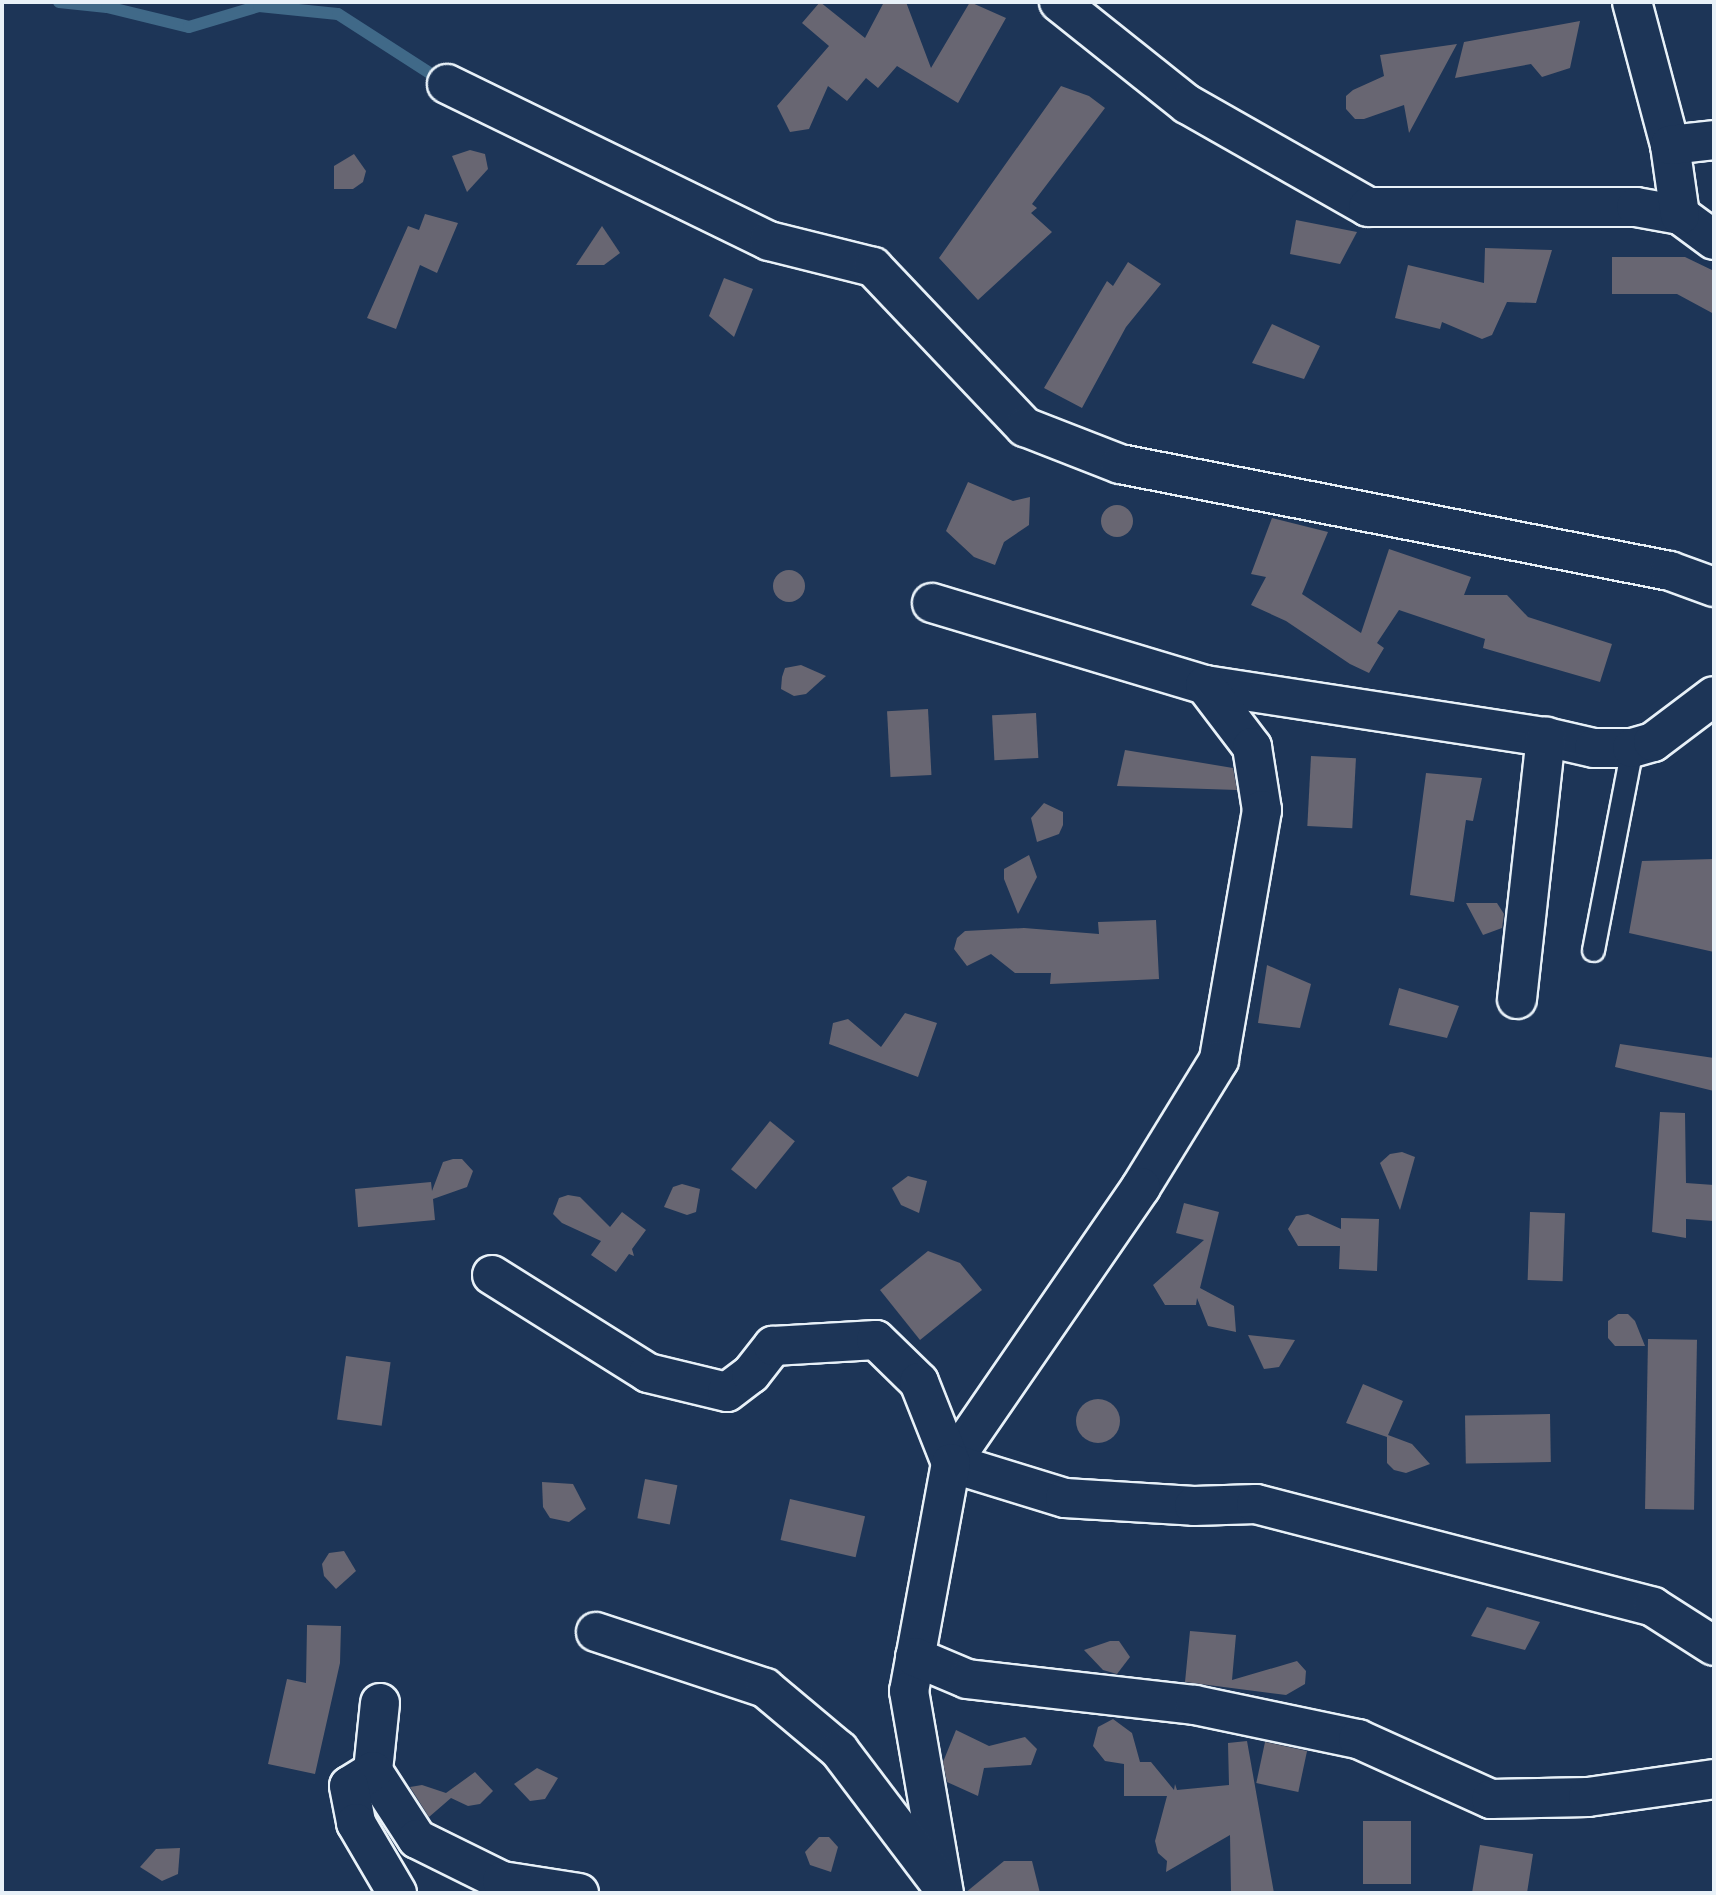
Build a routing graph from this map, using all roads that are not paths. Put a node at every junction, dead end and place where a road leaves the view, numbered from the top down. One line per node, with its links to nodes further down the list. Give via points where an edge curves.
1 (1059, 2): 6 (street, via 1187,104 1368,206 1636,206)
2 (1632, 2): 5 (street)
3 (447, 85): 8 (street, via 769,241 873,267 1025,427 1037,432 1120,464 1670,571)
4 (1714, 140): 5 (street)
5 (1670, 145): 6 (street)
6 (1680, 215): 7 (street)
7 (1714, 240)
8 (1714, 587)
9 (932, 603): 10 (street)
10 (1205, 685): 12 (street); 17 (street, via 1252,747 1262,810 1219,1060 1141,1186)
11 (1714, 696): 13 (street, via 1653,742)
12 (1546, 737): 13 (street, via 1594,748); 15 (street)
13 (1632, 748): 14 (lane)
14 (1593, 950)
15 (1517, 999)
16 (492, 1275): 17 (street, via 648,1373 727,1392 751,1374 773,1346 876,1340 919,1382)
17 (951, 1463): 19 (street, via 1065,1498 1194,1506 1256,1504 1653,1607); 20 (street)
18 (596, 1632): 24 (street, via 765,1688 839,1750)
19 (1714, 1646)
20 (915, 1657): 23 (street, via 967,1679 1195,1704 1359,1739 1491,1799 1588,1797); 24 (street, via 909,1691)
21 (380, 1703): 22 (street)
22 (373, 1771): 25 (street, via 349,1786 356,1823); 26 (street, via 417,1839 502,1881)
23 (1714, 1779)
24 (943, 1890)
25 (397, 1893)
26 (579, 1893)

